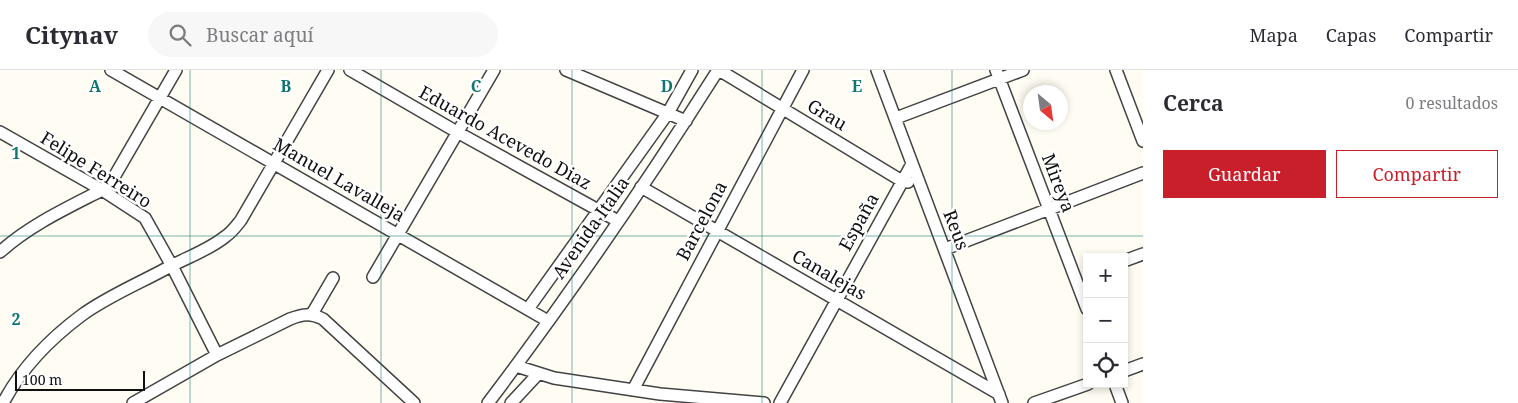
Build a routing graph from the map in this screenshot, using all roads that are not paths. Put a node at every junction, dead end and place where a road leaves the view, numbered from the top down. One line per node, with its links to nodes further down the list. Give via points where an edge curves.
1 (111, 70): 14 (street, Manuel Lavalleja)
2 (176, 70): 14 (street)
3 (328, 70): 22 (street)
4 (350, 70): 20 (street, Eduardo Acevedo Diaz)
5 (494, 70): 20 (street)
6 (566, 70): 16 (street)
7 (692, 70): 16 (street)
8 (719, 70): 15 (street, Grau); 18 (street, Avenida Italia)
9 (803, 70): 15 (street, Barcelona)
10 (877, 70): 17 (street, Reus)
11 (1022, 70): 13 (street)
12 (1116, 70): 21 (street)
13 (998, 74): 17 (street); 29 (street, Mireya)
14 (159, 97): 22 (street, Manuel Lavalleja); 28 (street, via 110,184)
15 (782, 108): 25 (street, Grau); 32 (street, Barcelona)
16 (668, 113): 18 (street); 30 (street)
17 (896, 118): 23 (street, Reus)
18 (686, 121): 27 (street, Avenida Italia)
19 (0, 132): 28 (street, Felipe Ferreiro)
20 (458, 132): 30 (street, Eduardo Acevedo Diaz); 33 (street)
21 (1143, 141)
22 (274, 163): 33 (street, Manuel Lavalleja); 38 (street, via 242,220 227,236)
23 (912, 164): 25 (street, España); 26 (street, Reus)
24 (1143, 173): 29 (street)
25 (902, 181): 26 (street, Grau); 42 (street, España)
26 (920, 184): 34 (street, Reus)
27 (641, 188): 31 (street, Avenida Italia); 32 (street, Canalejas)
28 (102, 190): 35 (street, via 43,221); 38 (street, Felipe Ferreiro, via 146,218)
29 (1049, 209): 34 (street); 41 (street, Mireya)
30 (598, 210): 31 (street, Eduardo Acevedo Diaz); 43 (street)
31 (618, 221): 45 (street, Avenida Italia)
32 (717, 230): 42 (street, Canalejas); 55 (street, Barcelona)
33 (398, 234): 40 (street); 43 (street, Manuel Lavalleja)
34 (945, 249): 57 (street, Reus)
35 (0, 252)
36 (1143, 254): 37 (street)
37 (1128, 260)
38 (172, 266): 46 (street, Felipe Ferreiro); 54 (street, via 83,314 57,336)
39 (333, 278): 44 (street)
40 (373, 278)
41 (1083, 298)
42 (837, 299): 57 (street, Canalejas); 65 (street, España)
43 (528, 309): 45 (street, Manuel Lavalleja)
44 (312, 314): 46 (street, via 301,314); 60 (street, via 323,319)
45 (548, 321): 48 (street, Avenida Italia)
46 (217, 355): 59 (street)
47 (1143, 364): 49 (street)
48 (516, 366): 50 (street); 61 (street, Avenida Italia)
49 (1128, 370)
50 (538, 374): 55 (street); 62 (street)
51 (0, 384): 54 (street)
52 (1083, 386): 66 (street)
53 (1116, 388): 67 (street)
54 (10, 390): 58 (street)
55 (633, 390): 56 (street)
56 (660, 394): 63 (street); 64 (street)
57 (1001, 398)
58 (3, 403)
59 (133, 403)
60 (414, 403)
61 (488, 403)
62 (511, 403)
63 (668, 403)
64 (764, 403)
65 (780, 403)
66 (1034, 403)
67 (1122, 403)

